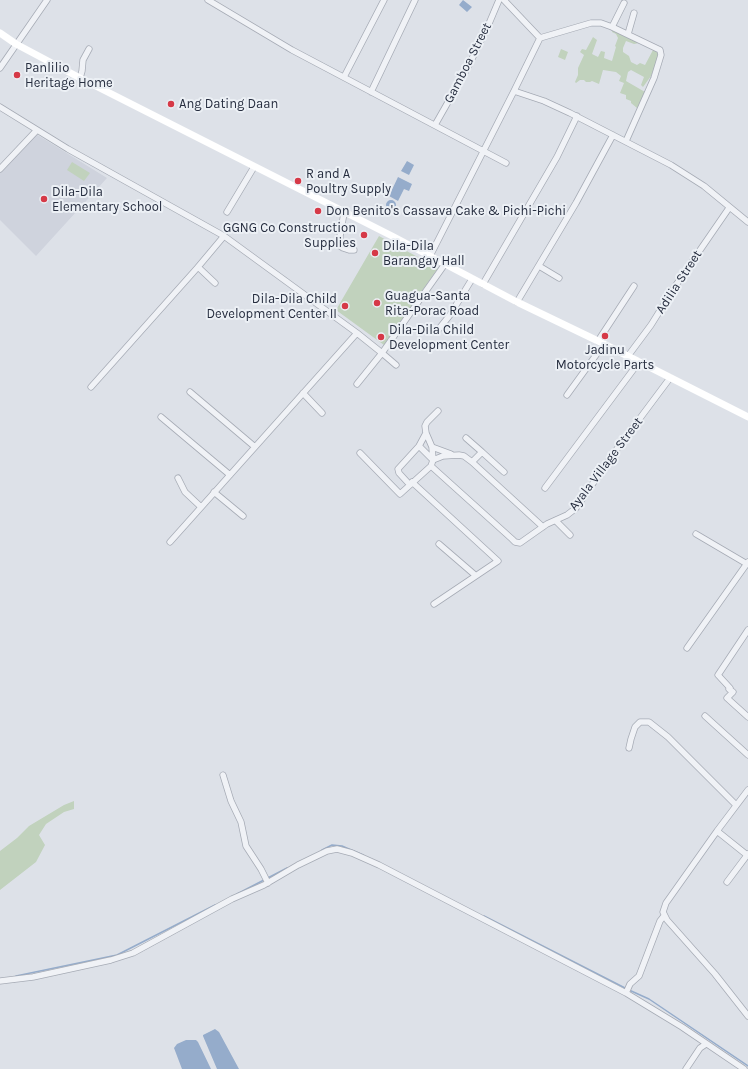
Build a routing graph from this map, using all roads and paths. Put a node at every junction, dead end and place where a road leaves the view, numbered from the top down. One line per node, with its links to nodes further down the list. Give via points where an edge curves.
1 (47, 0): 13 (street)
2 (208, 0): 16 (street, via 292,50)
3 (383, 0): 16 (street)
4 (415, 0): 19 (street)
5 (499, 0): 22 (street, Gamboa Street, via 468,67)
6 (504, 0): 12 (street)
7 (624, 3): 9 (street)
8 (634, 13): 11 (street)
9 (612, 27): 11 (street); 12 (street, via 591,23)
10 (0, 33): 13 (main road)
11 (628, 34): 25 (street, via 660,50 661,55 654,78)
12 (540, 38): 18 (street)
13 (16, 44): 15 (street); 17 (main road)
14 (89, 49): 17 (street, via 83,60)
15 (0, 68)
16 (344, 77): 19 (street)
17 (80, 78): 28 (main road)
18 (514, 91): 21 (street); 26 (street)
19 (371, 92): 22 (street)
20 (0, 107): 23 (street)
21 (577, 116): 24 (street); 43 (street, via 557,157)
22 (435, 125): 26 (street)
23 (37, 130): 29 (street); 34 (street)
24 (613, 135): 25 (street); 38 (street)
25 (626, 141): 30 (street, via 691,176)
26 (484, 152): 27 (street); 36 (street)
27 (506, 163)
28 (254, 167): 31 (street); 32 (main road)
29 (0, 169)
30 (729, 208): 33 (street); 50 (street, Adilia Street)
31 (227, 212)
32 (344, 213): 35 (street, via 340,246); 36 (main road)
33 (748, 222)
34 (224, 236): 39 (street); 47 (street)
35 (354, 250)
36 (430, 256): 37 (main road)
37 (445, 264): 41 (main road); 49 (street)
38 (539, 266): 40 (street); 45 (street)
39 (198, 267): 42 (street); 55 (street)
40 (559, 278)
41 (472, 279): 43 (main road); 46 (street, via 450,316)
42 (215, 283)
43 (482, 284): 45 (main road)
44 (634, 286): 48 (street)
45 (517, 302): 48 (main road)
46 (438, 330)
47 (357, 333): 49 (street); 57 (street)
48 (601, 343): 50 (main road); 58 (street)
49 (382, 353): 52 (street); 54 (street)
50 (628, 356): 51 (main road)
51 (639, 362): 53 (main road); 77 (street)
52 (396, 365)
53 (670, 378): 62 (main road); 81 (street, Ayala Village Street, via 576,508)
54 (357, 384)
55 (91, 387)
56 (190, 392): 66 (street)
57 (303, 393): 60 (street); 66 (street)
58 (567, 395)
59 (438, 411): 63 (street, via 426,424)
60 (322, 413)
61 (161, 417): 74 (street)
62 (748, 417)
63 (426, 433): 65 (street); 67 (street)
64 (466, 438): 68 (street)
65 (419, 446): 72 (street, Ayala Village Street); 76 (street, via 398,469)
66 (255, 447): 74 (street)
67 (432, 447): 70 (street); 72 (street)
68 (482, 452): 71 (street); 73 (street)
69 (360, 453): 76 (street, via 400,494)
70 (452, 455): 71 (street, via 462,455); 72 (street, via 443,456)
71 (472, 462): 82 (street)
72 (432, 463): 76 (street); 82 (street, Ayala Village Street, via 515,542 523,542)
73 (504, 472)
74 (230, 475): 78 (street)
75 (178, 478): 79 (street, via 185,492)
76 (411, 483): 88 (street, via 498,561)
77 (545, 488)
78 (214, 492): 79 (street); 80 (street)
79 (201, 507): 85 (street)
80 (243, 516)
81 (556, 521): 82 (street, Ayala Village Street); 84 (street)
82 (543, 527)
83 (696, 534): 87 (street)
84 (570, 535)
85 (170, 542)
86 (439, 544): 88 (street)
87 (747, 563): 91 (street)
88 (475, 575): 89 (street)
89 (434, 604)
90 (748, 630): 93 (street, via 718,675 733,692 727,698)
91 (687, 648)
92 (705, 716): 95 (street)
93 (748, 717)
94 (629, 748): 98 (street, via 635,726 640,722 649,722 668,737)
95 (748, 755)
96 (223, 775): 101 (street, via 241,822 246,846)
97 (748, 790): 98 (street)
98 (736, 805): 99 (street)
99 (717, 831): 100 (street); 103 (street, via 666,903)
100 (748, 854): 102 (street)
101 (267, 880): 104 (street, via 128,955); 105 (street, via 327,851 343,849)
102 (727, 882)
103 (664, 916): 105 (street, via 639,976 630,984); 106 (street)
104 (0, 982)
105 (626, 993): 107 (street)
106 (748, 1016)
107 (706, 1044): 108 (street, via 700,1048); 109 (street)
108 (686, 1069)
109 (744, 1069)

